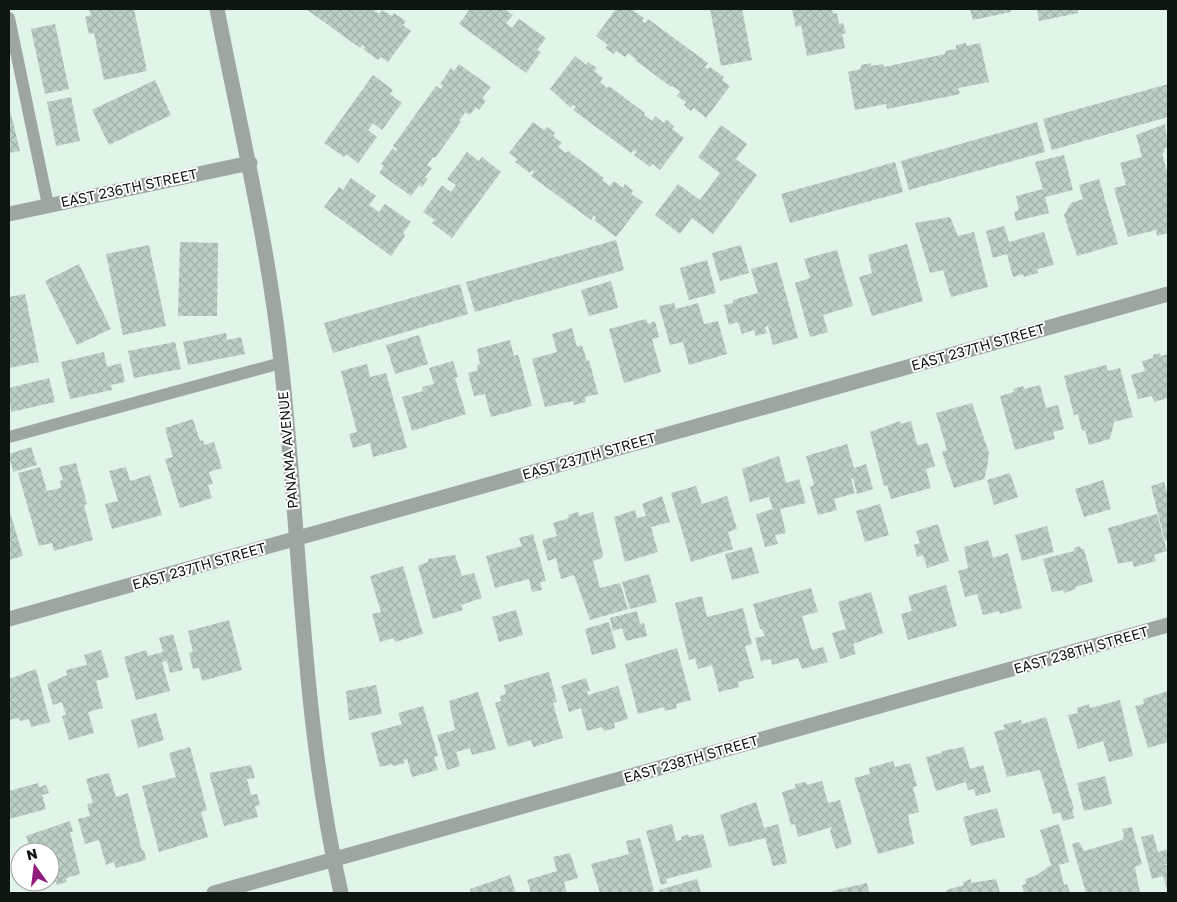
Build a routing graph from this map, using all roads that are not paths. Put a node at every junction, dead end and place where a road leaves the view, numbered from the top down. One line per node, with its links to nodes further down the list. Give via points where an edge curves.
1 (217, 9): 3 (street, PANAMA AVENUE)
2 (9, 18): 4 (lane)
3 (250, 163): 4 (street, EAST 236TH STREET); 7 (street, PANAMA AVENUE)
4 (48, 205): 5 (street, EAST 236TH STREET)
5 (9, 214)
6 (1168, 294): 9 (street, EAST 237TH STREET)
7 (281, 364): 8 (lane); 9 (street, PANAMA AVENUE)
8 (9, 437)
9 (296, 538): 10 (street, EAST 237TH STREET); 12 (street, PANAMA AVENUE, via 313,725)
10 (9, 619)
11 (1168, 625): 12 (street, EAST 238TH STREET)
12 (333, 860): 13 (street, EAST 238TH STREET); 14 (street, PANAMA AVENUE)
13 (214, 893)
14 (341, 893)

